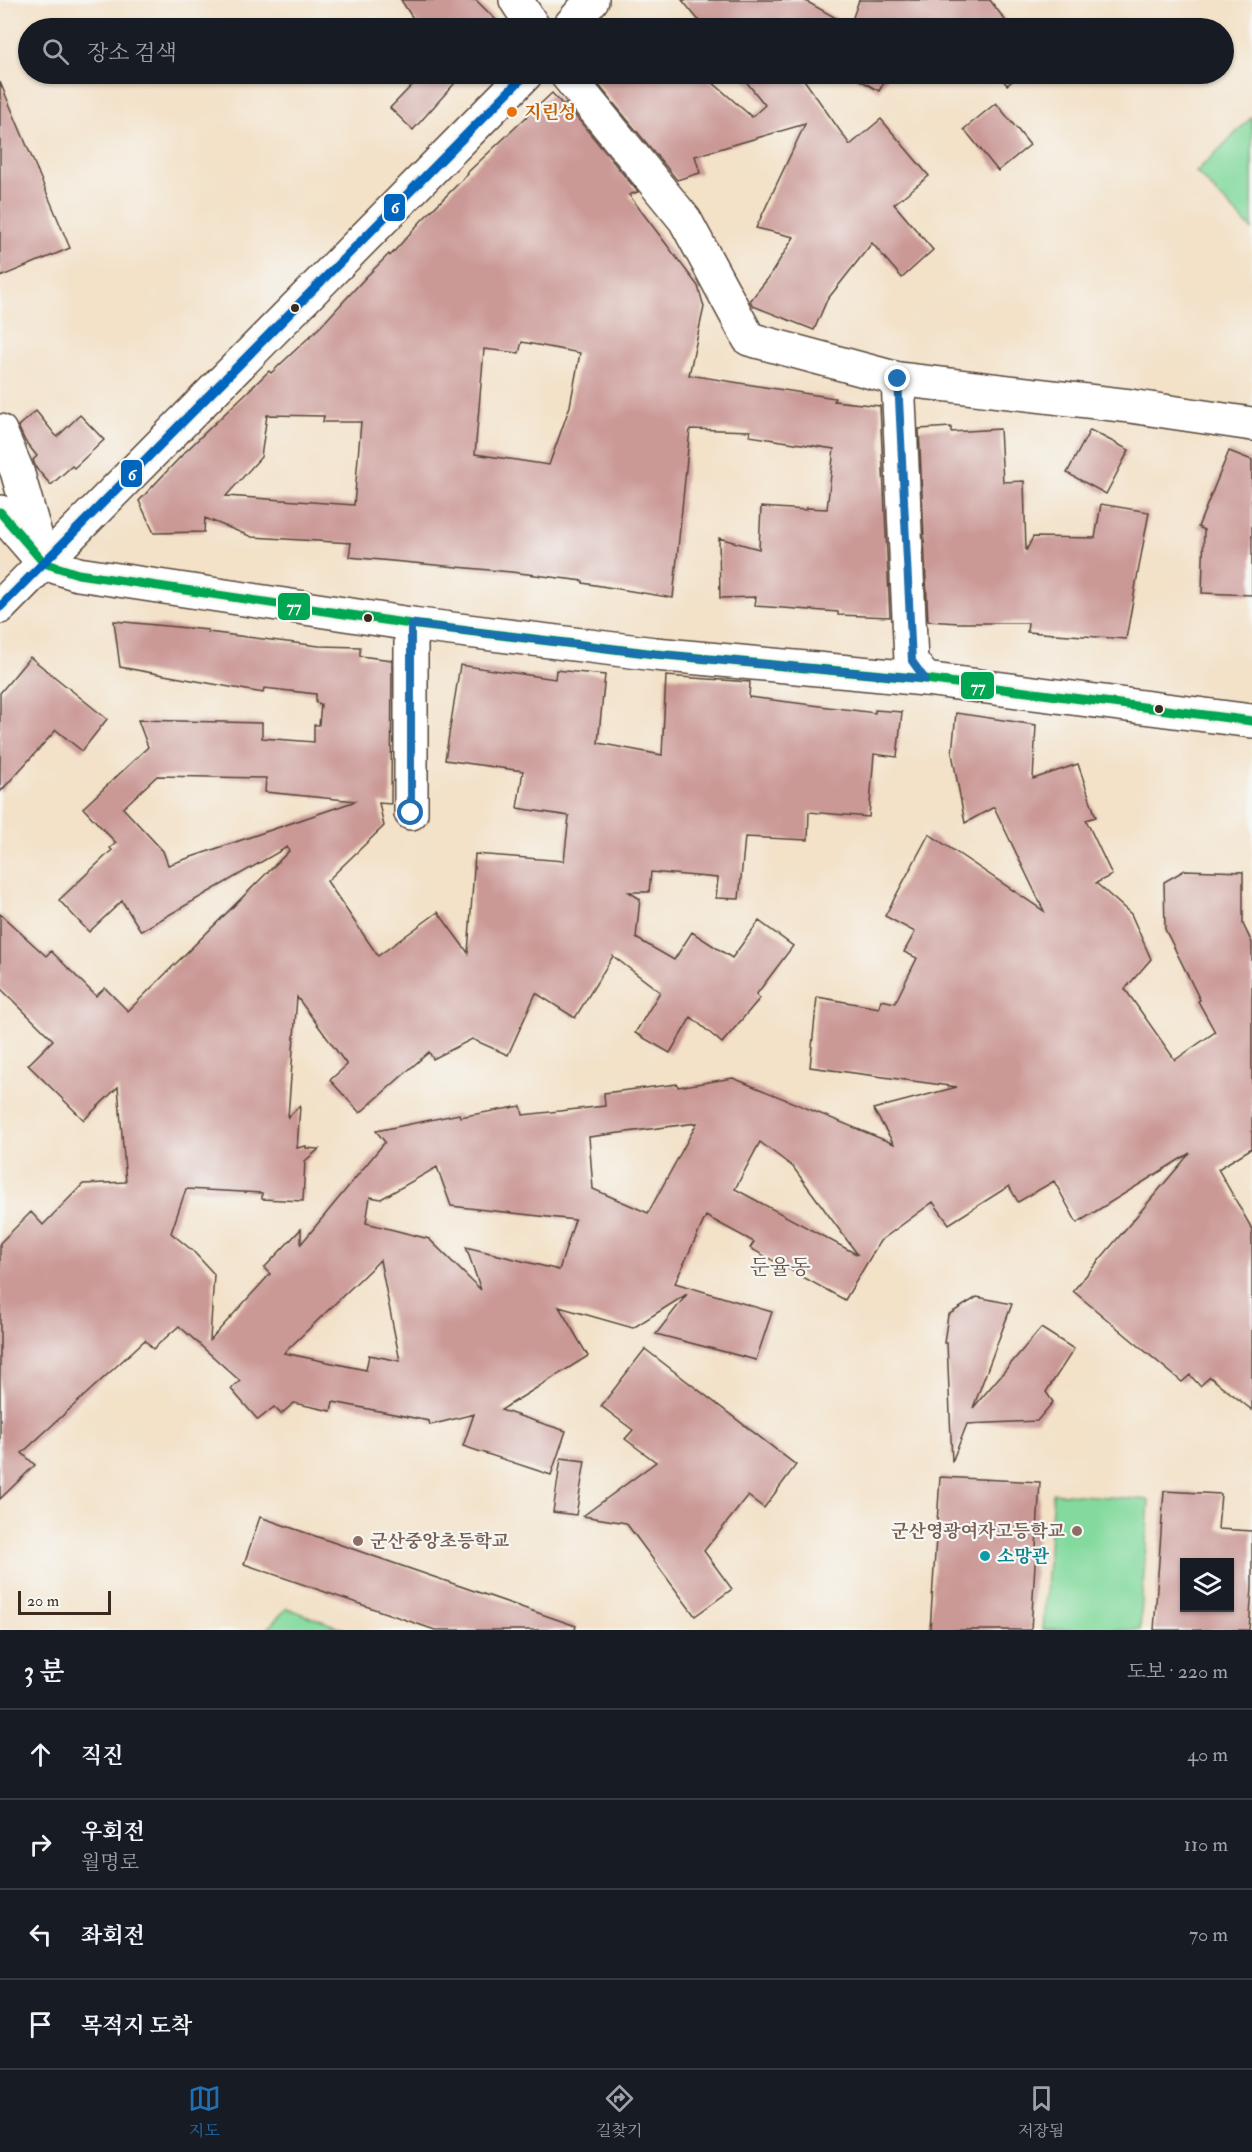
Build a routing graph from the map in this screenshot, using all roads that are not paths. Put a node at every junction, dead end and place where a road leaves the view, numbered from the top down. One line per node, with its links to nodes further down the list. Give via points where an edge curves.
1 (516, 0): 3 (street)
2 (592, 0): 4 (street)
3 (528, 18)
4 (577, 18)
5 (516, 84): 11 (street)
6 (574, 84): 7 (street, via 685,220 749,339)
7 (898, 379): 8 (street); 14 (street, via 912,661)
8 (1252, 424)
9 (0, 431): 11 (street, via 17,471)
10 (0, 512): 11 (street)
11 (44, 563): 12 (street); 13 (street, via 78,574)
12 (0, 607)
13 (411, 624): 14 (street, via 655,654); 16 (street)
14 (925, 679): 15 (street)
15 (1252, 721)
16 (411, 813)

